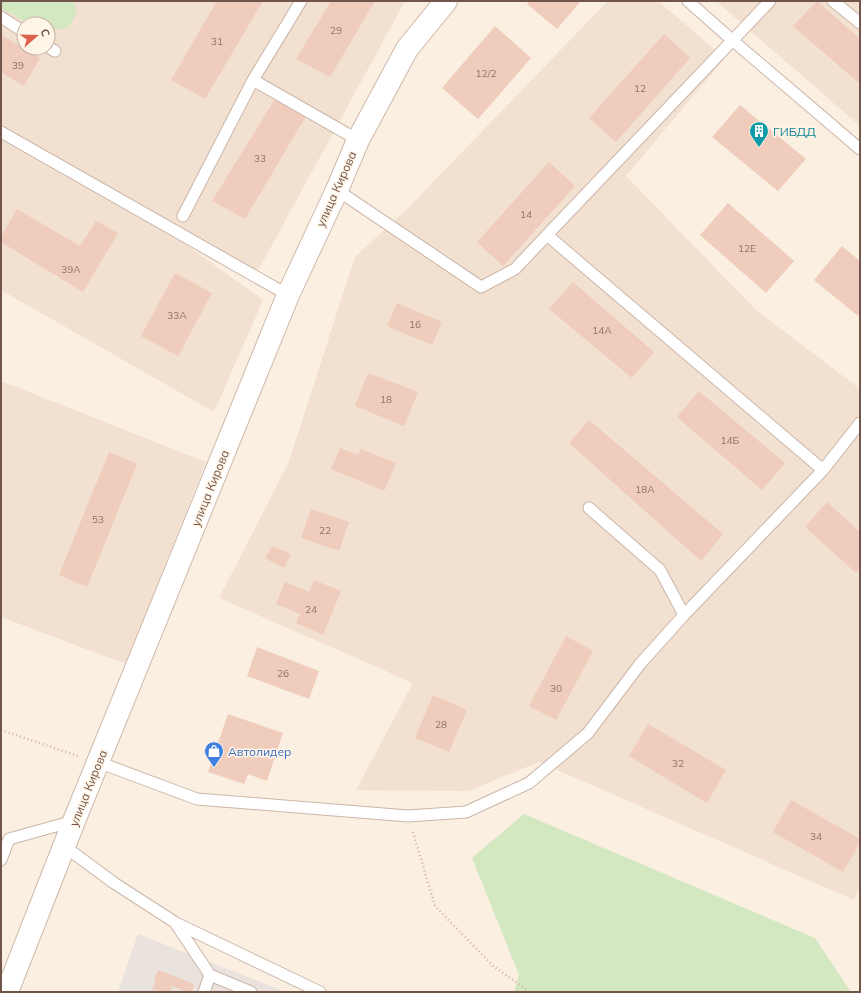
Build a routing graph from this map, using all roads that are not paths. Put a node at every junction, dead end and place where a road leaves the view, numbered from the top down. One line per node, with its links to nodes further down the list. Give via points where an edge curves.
1 (301, 1): 10 (lane)
2 (446, 1): 12 (main road, улица Кирова, via 407,49)
3 (688, 1): 9 (lane)
4 (770, 1): 9 (lane)
5 (834, 1): 7 (lane)
6 (1, 17): 8 (lane)
7 (860, 23)
8 (16, 27)
9 (732, 40): 13 (lane); 16 (lane)
10 (254, 80): 12 (lane); 15 (lane)
11 (1, 132): 17 (lane)
12 (358, 140): 14 (main road, улица Кирова)
13 (860, 149)
14 (337, 190): 16 (lane, via 481,287 514,268); 17 (main road, улица Кирова)
15 (183, 216)
16 (546, 235): 19 (lane)
17 (288, 295): 22 (main road, улица Кирова)
18 (860, 423): 19 (lane)
19 (823, 470): 21 (lane)
20 (589, 508): 21 (lane, via 660,570)
21 (684, 615): 22 (lane, via 640,664 588,733 529,783 466,812 408,816 197,799)
22 (98, 762): 23 (main road, улица Кирова)
23 (74, 821): 24 (main road, улица Кирова); 25 (lane, via 9,839)
24 (64, 846): 26 (lane, via 114,883); 28 (main road, улица Кирова)
25 (1, 860)
26 (176, 923): 27 (lane); 31 (lane)
27 (210, 975): 29 (lane); 30 (lane)
28 (7, 992)
29 (204, 992)
30 (251, 992)
31 (320, 992)

